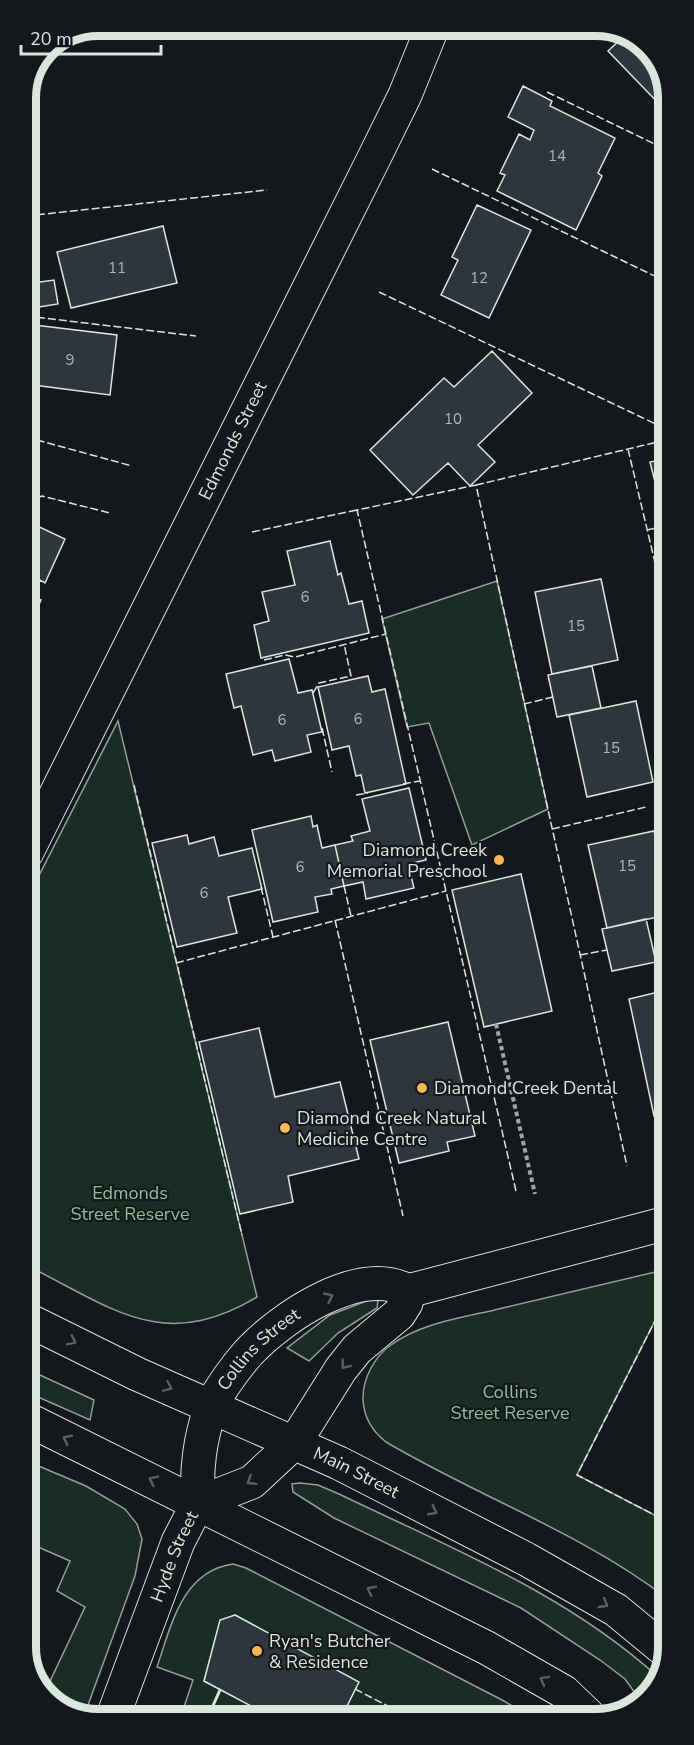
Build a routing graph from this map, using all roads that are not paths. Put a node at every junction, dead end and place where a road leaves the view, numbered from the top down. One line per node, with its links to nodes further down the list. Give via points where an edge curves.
1 (429, 36): 2 (street, Edmonds Street, via 374,158)
2 (36, 834)
3 (658, 1226): 4 (street)
4 (408, 1291): 6 (street, Collins Street, one-way to 4, via 226,1379 250,1351 295,1315 363,1283 395,1283); 8 (street, one-way to 8, via 399,1314 364,1343 341,1369)
5 (36, 1324): 6 (street, Main Street, one-way to 6)
6 (211, 1406): 8 (street, Main Street); 9 (street, Collins Street, via 200,1439 196,1470)
7 (36, 1423): 9 (street, one-way to 7)
8 (295, 1442): 9 (street, Hyde Street, one-way to 9, via 252,1482); 10 (street, Main Street, one-way to 10, via 563,1580 616,1610)
9 (198, 1503): 11 (street, Hyde Street, via 177,1542); 12 (street, one-way to 9, via 564,1692 487,1648)
10 (658, 1645)
11 (116, 1709)
12 (582, 1709)

